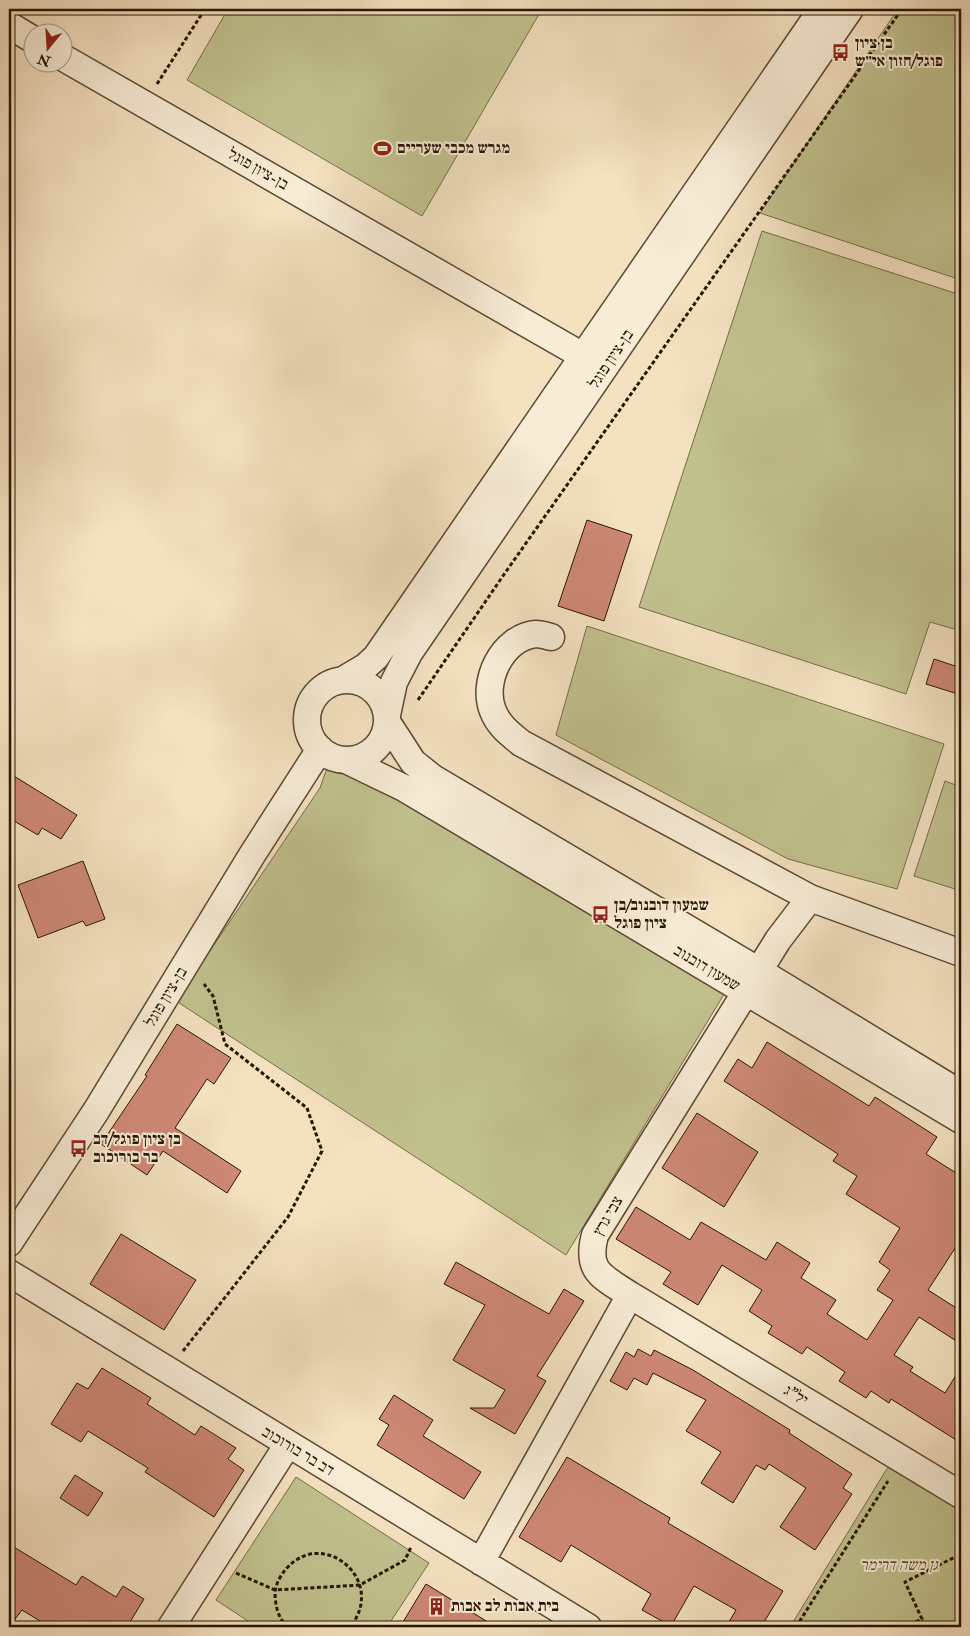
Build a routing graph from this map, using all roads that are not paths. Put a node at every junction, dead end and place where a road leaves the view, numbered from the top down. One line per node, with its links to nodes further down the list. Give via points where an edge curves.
1 (822, 9): 6 (street, בן-ציון פוגל)
2 (850, 9): 9 (street, בן-ציון פוגל, via 409,653 394,682)
3 (9, 26): 4 (street)
4 (22, 33)
5 (72, 63): 6 (street, בן-ציון פוגל)
6 (583, 356): 8 (street, בן-ציון פוגל, via 376,656)
7 (551, 637): 12 (street, via 536,634 520,639 504,650 494,670 490,691 492,710 502,727 521,743)
8 (343, 680): 9 (street, via 358,682 372,689 382,701); 10 (street, via 325,687 309,707 308,727)
9 (387, 718): 11 (street, via 381,741 372,751 360,758); 14 (street, שמעון דובנוב, via 413,762 433,778)
10 (320, 749): 11 (street, via 332,757); 17 (street, בן-ציון פוגל, via 96,1111)
11 (346, 760): 14 (street, שמעון דובנוב, via 404,788)
12 (810, 898): 13 (street); 14 (street, צבי גרץ, via 787,926)
13 (961, 952)
14 (752, 981): 15 (street, שמעון דובנוב); 16 (street, שמעון דובנוב); 19 (street, צבי גרץ, via 595,1235 590,1252 593,1266 600,1275)
15 (961, 1094)
16 (961, 1120)
17 (9, 1243)
18 (9, 1273): 20 (street, דב בר בורוכוב)
19 (630, 1295): 21 (street, יל"ג); 22 (street)
20 (288, 1444): 22 (street, דב בר בורוכוב); 23 (street)
21 (961, 1495)
22 (481, 1562): 24 (street, דב בר בורוכוב)
23 (171, 1627)
24 (588, 1627)

